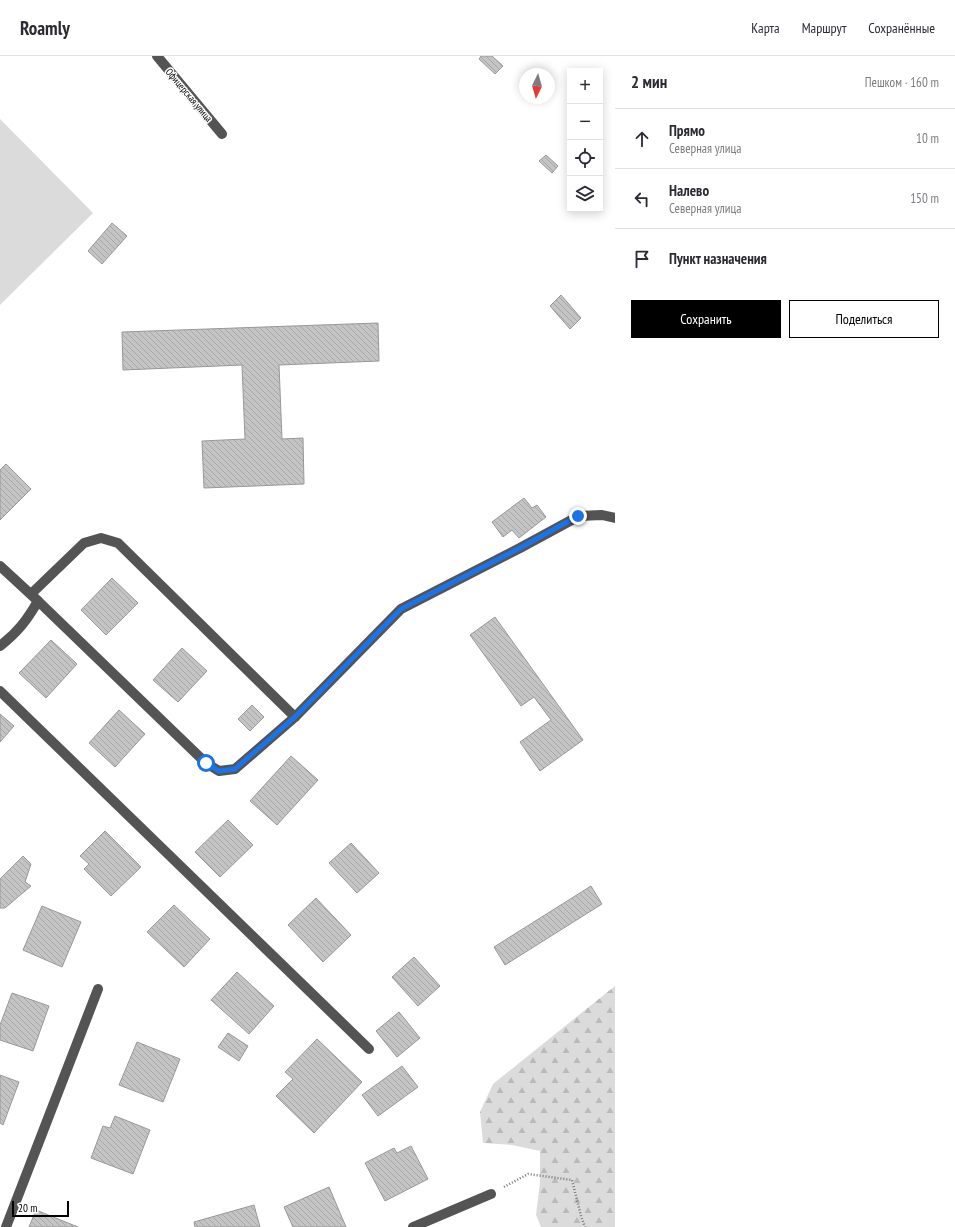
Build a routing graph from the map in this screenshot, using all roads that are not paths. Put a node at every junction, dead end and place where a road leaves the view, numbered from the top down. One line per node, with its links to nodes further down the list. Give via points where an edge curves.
1 (157, 56): 2 (street, Офицерская улица)
2 (222, 134)
3 (615, 518): 8 (street, via 602,514 578,516 401,609)
4 (0, 566): 5 (street)
5 (35, 597): 6 (street, via 28,618 13,636); 8 (street, via 206,763 219,771 235,769); 8 (street, via 84,543 101,538 118,543)
6 (0, 646)
7 (0, 691): 10 (street)
8 (295, 717)
9 (98, 989): 12 (street)
10 (369, 1049)
11 (492, 1194): 13 (street)
12 (6, 1227)
13 (413, 1227)

